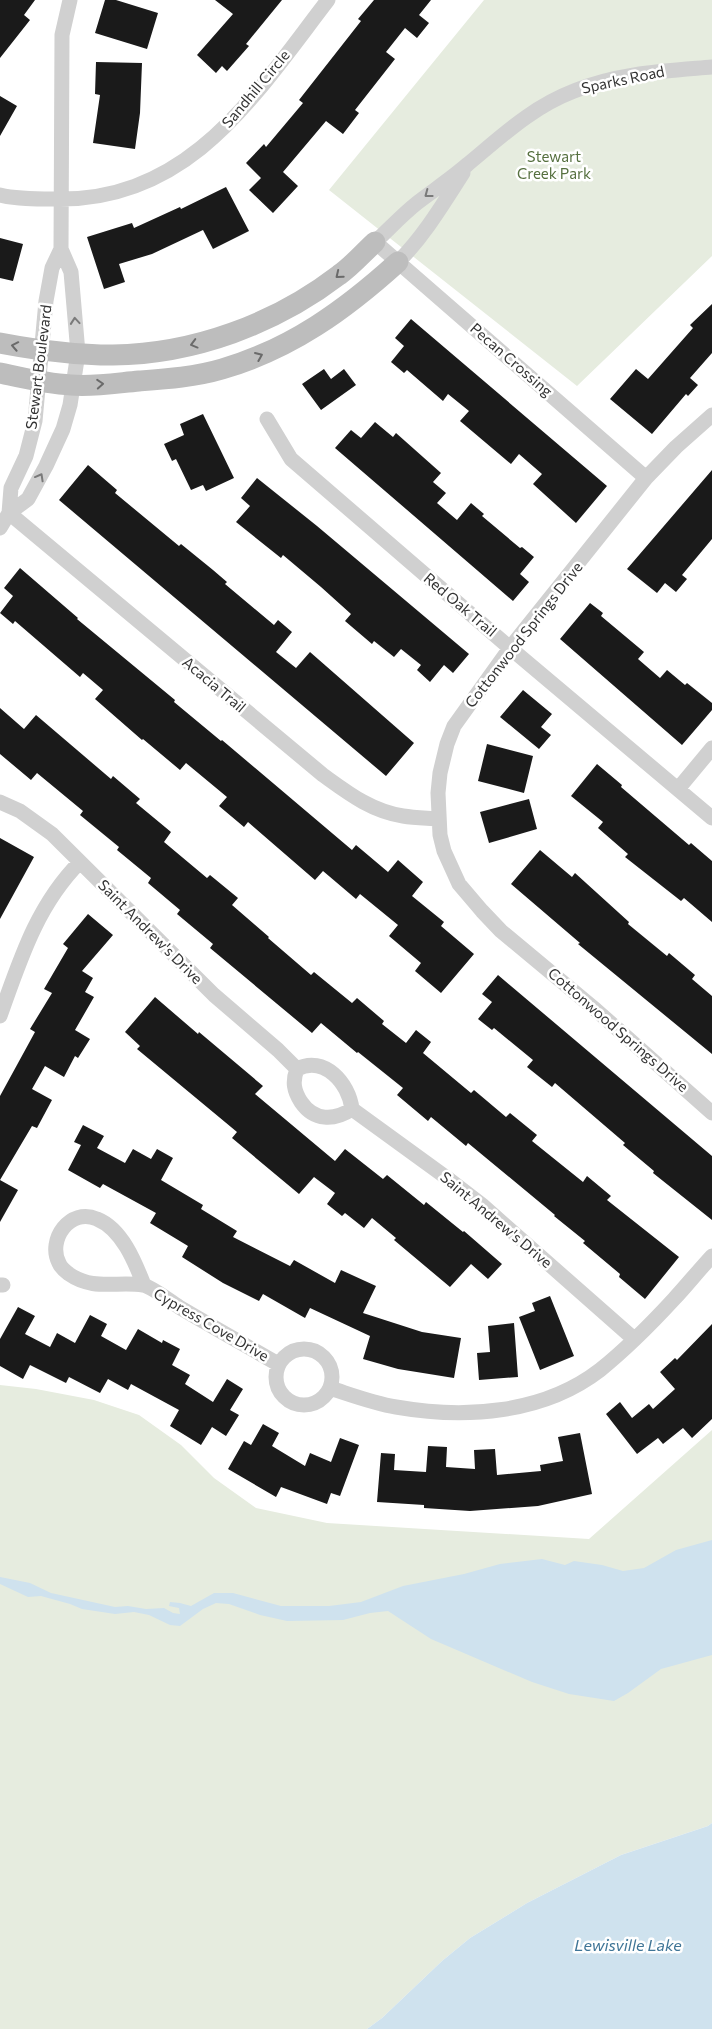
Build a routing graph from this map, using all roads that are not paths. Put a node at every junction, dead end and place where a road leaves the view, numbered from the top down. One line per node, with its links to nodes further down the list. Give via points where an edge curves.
1 (70, 0): 6 (street, Stewart Boulevard, via 62,45)
2 (328, 0): 6 (street, Sandhill Circle, via 233,120 194,154 142,185)
3 (712, 67): 4 (street, Sparks Road, via 631,75 574,90 506,130)
4 (467, 165): 7 (street, Sparks Road, one-way to 7, via 416,204); 9 (street, Sparks Road, via 433,219)
5 (0, 195): 6 (street, Sandhill Circle)
6 (62, 200): 8 (street, Stewart Boulevard)
7 (375, 242): 9 (street, Pecan Crossing); 12 (main road, one-way to 12, via 340,274 291,308 226,336 140,353)
8 (61, 249): 11 (street, Stewart Boulevard, via 52,268); 12 (street, Stewart Boulevard, one-way to 8, via 71,272)
9 (398, 262): 15 (main road, one-way to 9, via 183,377 220,370 255,358 327,320); 18 (street, Pecan Crossing)
10 (0, 343): 11 (main road, one-way to 10)
11 (42, 351): 12 (main road); 14 (street, Stewart Boulevard)
12 (78, 353): 15 (street, Stewart Boulevard)
13 (0, 373): 14 (main road)
14 (39, 381): 15 (main road); 19 (street, Stewart Boulevard, via 35,421 26,456 11,488)
15 (72, 386): 19 (street, Stewart Boulevard, one-way to 15, via 28,499 46,466 63,429)
16 (712, 415): 18 (street, Cottonwood Springs Drive)
17 (267, 419): 21 (street, Red Oak Trail, via 291,459)
18 (646, 478): 21 (street, Cottonwood Springs Drive)
19 (9, 513): 20 (street, Stewart Boulevard); 26 (street, Acacia Trail, via 315,769 355,798 386,812)
20 (0, 528)
21 (510, 648): 23 (street, Red Oak Trail); 26 (street, Cottonwood Springs Drive, via 454,726 440,772)
22 (712, 748): 23 (street)
23 (678, 789): 25 (street, Red Oak Trail)
24 (0, 802): 27 (street, Saint Andrew's Drive, via 20,811 52,834)
25 (712, 818)
26 (438, 819): 31 (street, Cottonwood Springs Drive, via 452,873 482,911 501,931)
27 (80, 862): 28 (street, via 63,879 38,919); 29 (street, Saint Andrew's Drive, via 214,995)
28 (0, 1016)
29 (297, 1069): 30 (street, via 314,1065 333,1074 347,1089); 30 (street, via 294,1087 306,1110 328,1118)
30 (352, 1109): 34 (street, Saint Andrew's Drive, via 482,1205)
31 (712, 1112)
32 (712, 1256): 34 (street)
33 (144, 1285): 33 (street, Cypress Cove Drive, via 104,1286 88,1284 74,1277 61,1267 56,1257 59,1234 72,1219 88,1216 98,1219 120,1238 131,1254); 35 (street, Cypress Cove Drive)
34 (634, 1339): 36 (street, via 579,1384 546,1399 512,1408 420,1410 375,1402)
35 (278, 1364): 36 (street, Cypress Cove Drive, via 294,1350 316,1351 331,1367); 36 (street, Cypress Cove Drive, via 276,1386 291,1403 302,1406 314,1404 324,1398)
36 (330, 1388)

